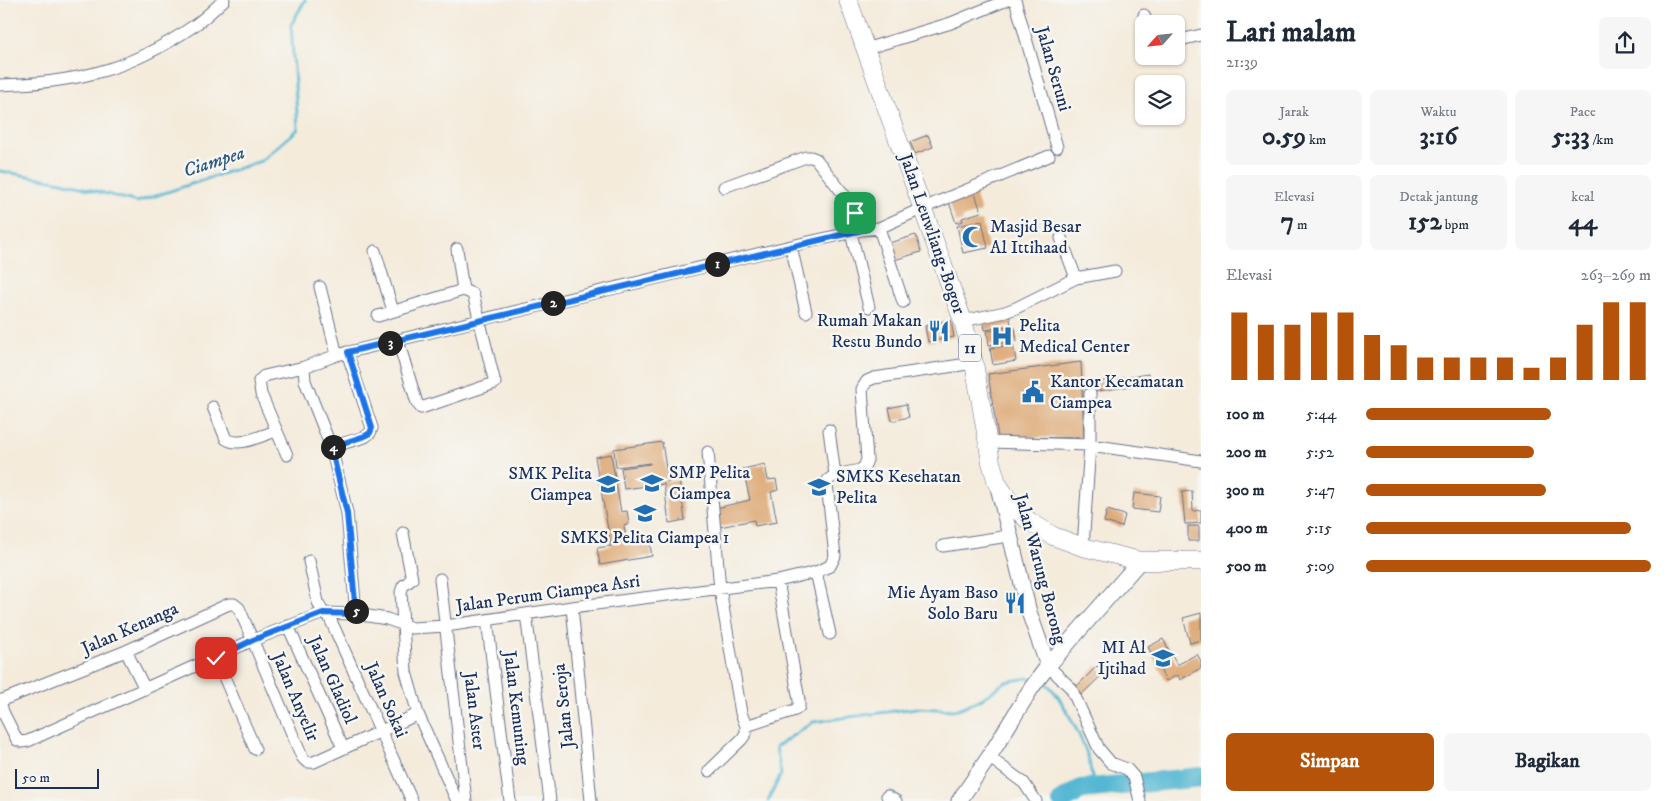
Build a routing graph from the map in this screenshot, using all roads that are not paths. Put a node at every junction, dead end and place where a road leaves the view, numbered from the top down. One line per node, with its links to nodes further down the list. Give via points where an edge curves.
1 (224, 0): 8 (street, via 197,24 134,59 96,73)
2 (848, 0): 7 (highway, Jalan Leuwliang-Bogor / 11)
3 (1007, 0): 7 (street, via 951,22)
4 (1015, 0): 9 (street, Jalan Seruni)
5 (1201, 36): 6 (street)
6 (1185, 39)
7 (865, 49): 12 (highway, Jalan Leuwliang-Bogor / 11)
8 (0, 85)
9 (1057, 147)
10 (1048, 156): 12 (street)
11 (724, 187): 14 (street, via 811,157 847,199 855,213)
12 (923, 208): 13 (street); 29 (highway, Jalan Leuwliang-Bogor / 11)
13 (879, 228): 14 (street); 23 (street)
14 (857, 232): 16 (street); 24 (street)
15 (1061, 238): 20 (street)
16 (792, 246): 26 (street); 28 (street)
17 (457, 249): 22 (street)
18 (376, 251): 25 (street)
19 (1116, 271): 20 (street)
20 (1076, 278): 29 (street, via 1016,308)
21 (320, 287): 31 (street)
22 (463, 290): 25 (street); 28 (street, via 473,294)
23 (903, 302)
24 (869, 307)
25 (394, 311): 27 (street)
26 (806, 312)
27 (378, 316)
28 (480, 320): 30 (street); 30 (street, via 495,383 421,408)
29 (963, 322): 32 (highway, Jalan Leuwliang-Bogor / 11)
30 (398, 341): 31 (street)
31 (342, 354): 33 (street); 40 (street, via 372,428 365,436)
32 (974, 363): 38 (highway, Jalan Leuwliang-Bogor / 11); 44 (street, via 867,381 862,389 866,464 860,470)
33 (304, 367): 37 (street, via 264,376 259,381); 40 (street, via 305,381)
34 (1090, 394): 39 (street)
35 (213, 407): 37 (street, via 230,442 243,442)
36 (829, 430): 44 (street)
37 (276, 431): 42 (street)
38 (988, 442): 39 (street); 45 (highway, Jalan Leuwliang-Bogor / 11)
39 (1090, 445): 43 (street); 49 (street)
40 (331, 447): 59 (street, via 347,513)
41 (708, 452): 56 (street)
42 (287, 454)
43 (1201, 461)
44 (835, 475): 53 (street, Jalan Perum Ciampea Asri, via 827,484 835,556 830,566)
45 (997, 483): 47 (main road, Jalan Warung Borong); 49 (highway, Jalan Leuwliang-Bogor / 11, via 1012,505 1029,521 1053,536)
46 (403, 533): 63 (street, via 412,579 401,589)
47 (1009, 536): 48 (street); 69 (main road, Jalan Warung Borong)
48 (943, 546)
49 (1083, 547): 51 (highway, Jalan Leuwliang-Bogor / 11)
50 (309, 561): 58 (street, Jalan Sokai, via 318,602)
51 (1140, 561): 52 (highway, Jalan Leuwliang-Bogor / 11); 69 (main road, Jalan Warung Borong)
52 (1201, 561)
53 (816, 572): 55 (street, Jalan Perum Ciampea Asri); 65 (street)
54 (440, 579): 64 (street, Jalan Aster)
55 (778, 581): 56 (street, Jalan Perum Ciampea Asri); 73 (street, via 799,706)
56 (720, 589): 57 (street, Jalan Perum Ciampea Asri); 73 (street, via 740,712)
57 (572, 607): 60 (street, Jalan Perum Ciampea Asri); 84 (street, Jalan Seroja)
58 (326, 614): 59 (street, Jalan Perum Ciampea Asri); 62 (street, Jalan Perum Ciampea Asri); 74 (street, Jalan Sokai)
59 (356, 614): 63 (street, Jalan Perum Ciampea Asri)
60 (526, 619): 61 (street, Jalan Perum Ciampea Asri); 83 (street)
61 (487, 620): 64 (street, Jalan Perum Ciampea Asri); 82 (street, Jalan Kemuning)
62 (288, 626): 66 (street, Jalan Perum Ciampea Asri); 76 (street, Jalan Gladiol)
63 (402, 626): 64 (street, Jalan Perum Ciampea Asri); 72 (street, via 404,665)
64 (446, 626): 81 (street, Jalan Aster)
65 (830, 634)
66 (253, 640): 67 (street, Jalan Kenanga, via 239,608 229,604); 68 (street, Jalan Perum Ciampea Asri); 76 (street, Jalan Anyelir, via 305,761 314,762)
67 (126, 651): 70 (street); 71 (street, Jalan Kenanga)
68 (216, 658): 70 (street, Jalan Perum Ciampea Asri); 75 (street)
69 (1048, 666): 77 (main road, Jalan Warung Borong); 87 (street, via 1071,688 1099,749 1111,763 1127,769 1134,777)
70 (145, 689): 71 (street, Jalan Perum Ciampea Asri, via 22,742 17,740)
71 (1, 706)
72 (418, 714): 74 (street, Jalan Anyelir); 80 (street)
73 (746, 726): 78 (street, via 742,739)
74 (380, 731): 76 (street, Jalan Anyelir); 79 (street, Jalan Sokai)
75 (255, 748)
76 (344, 748)
77 (989, 757): 85 (main road, Jalan Warung Borong); 86 (street, via 1024,783)
78 (710, 771)
79 (412, 801)
80 (457, 801)
81 (466, 801)
82 (510, 801)
83 (550, 801)
84 (591, 801)
85 (959, 801)
86 (1036, 801)
87 (1140, 801)

